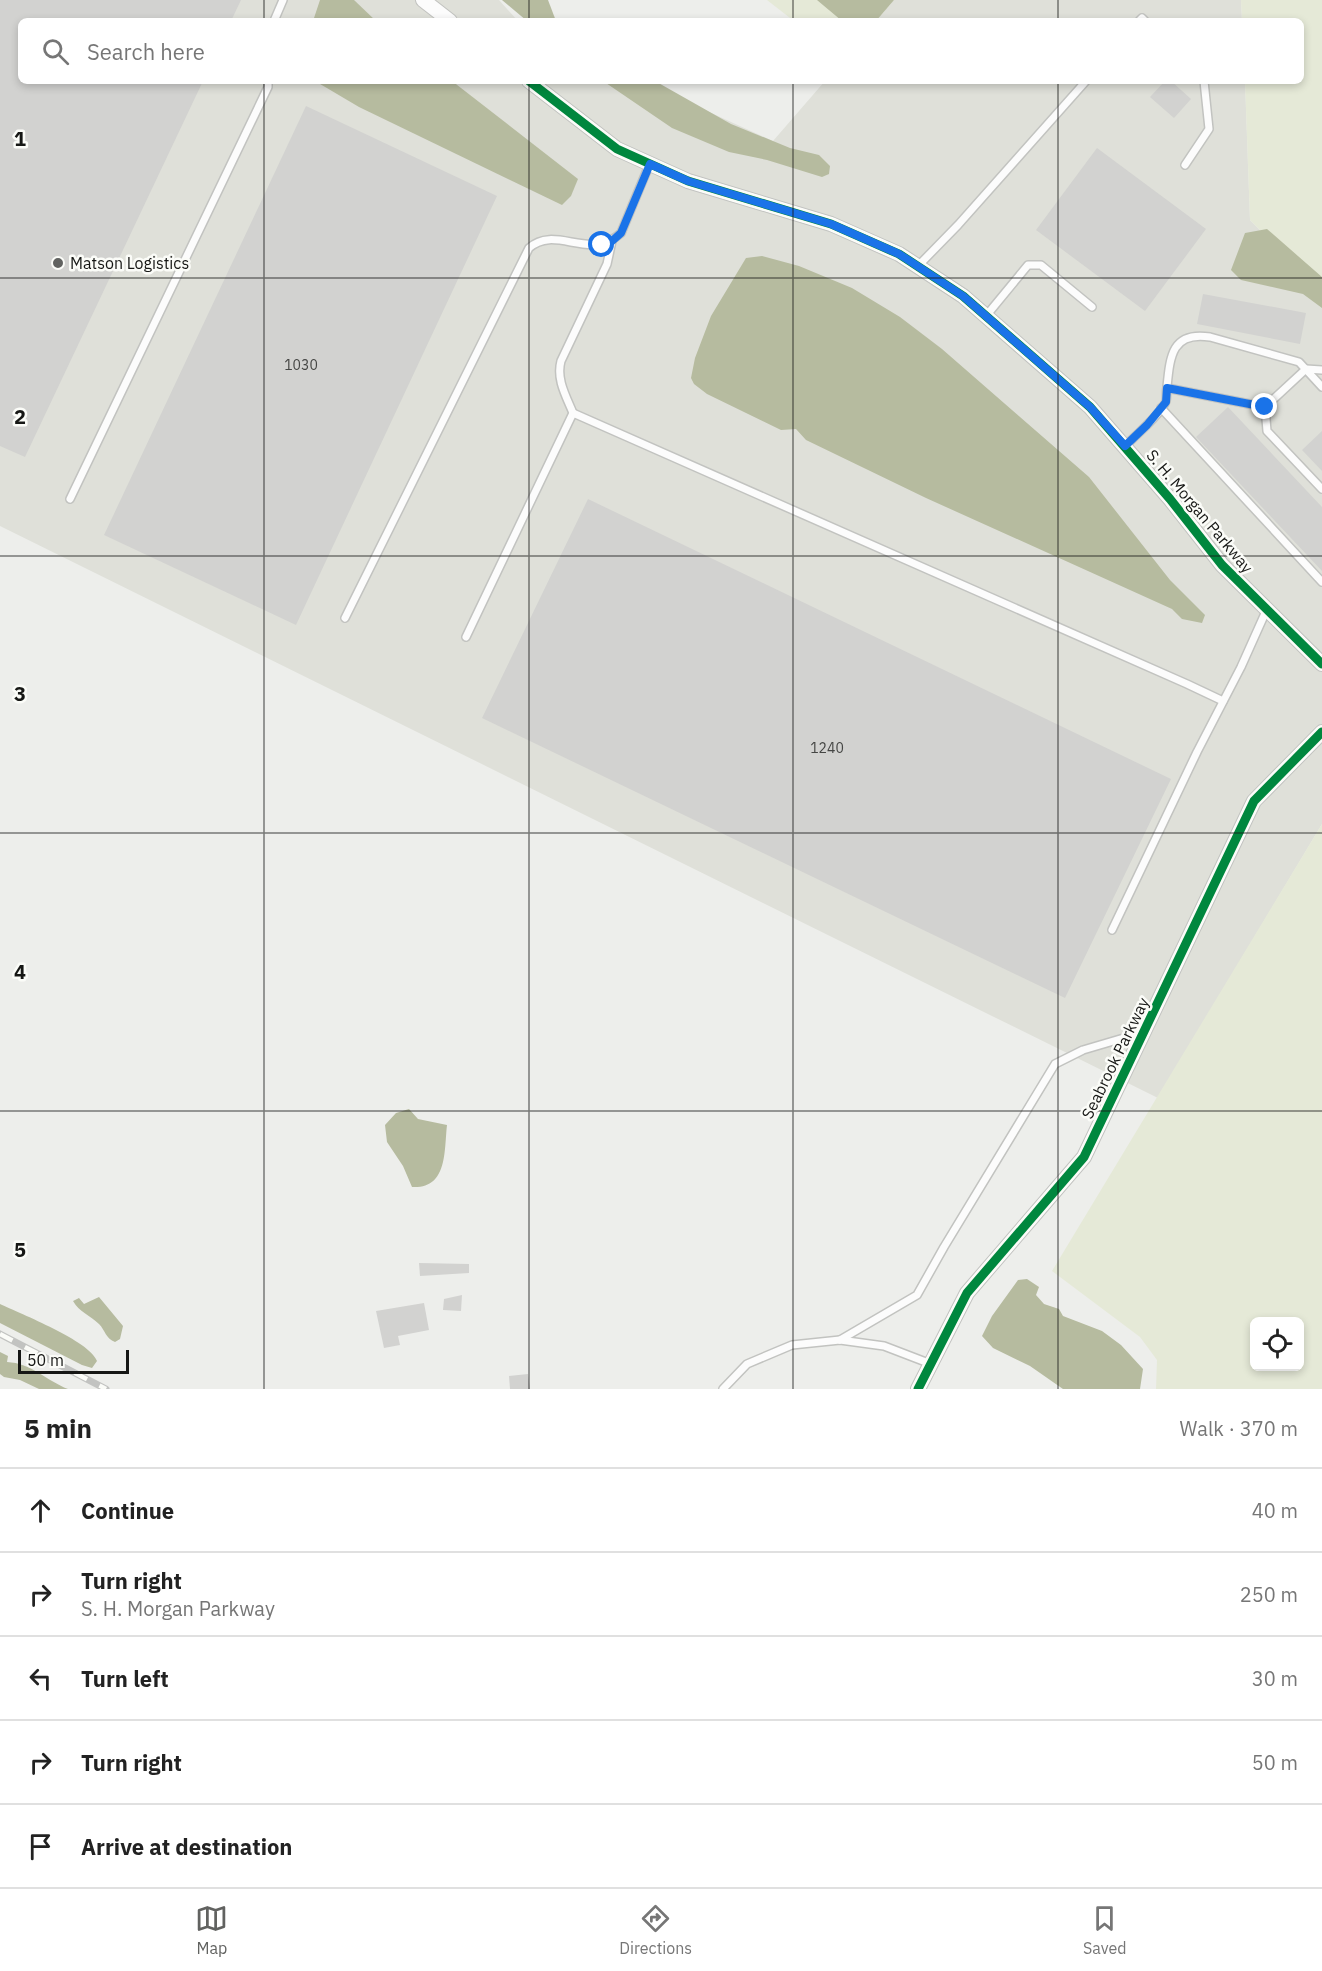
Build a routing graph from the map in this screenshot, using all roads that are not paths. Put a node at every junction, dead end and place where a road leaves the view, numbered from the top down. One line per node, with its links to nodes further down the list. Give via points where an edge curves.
1 (283, 0): 3 (lane)
2 (423, 0): 4 (street)
3 (275, 18)
4 (446, 18)
5 (268, 84): 24 (lane)
6 (533, 84): 9 (street, S. H. Morgan Parkway, via 617,148)
7 (1083, 84): 12 (lane)
8 (1204, 84): 10 (lane, via 1209,129)
9 (650, 164): 11 (lane, via 621,233); 12 (street, S. H. Morgan Parkway, via 688,181 831,224)
10 (1185, 165)
11 (612, 241): 21 (lane, via 607,264 558,369); 27 (lane, via 602,245 546,239 529,248)
12 (918, 266): 14 (street, S. H. Morgan Parkway)
13 (1092, 307): 14 (lane, via 1041,264 1034,264 1028,265)
14 (986, 316): 22 (street, S. H. Morgan Parkway, via 1090,407)
15 (1306, 369): 16 (lane); 17 (lane); 18 (lane, via 1299,362 1195,334 1181,340 1171,356); 19 (lane)
16 (1322, 370)
17 (1322, 387)
18 (1167, 388): 19 (lane); 20 (lane, via 1166,402)
19 (1265, 407): 23 (lane, via 1268,431)
20 (1161, 408): 22 (lane); 25 (lane)
21 (573, 413): 28 (lane); 30 (lane)
22 (1125, 446): 26 (street, S. H. Morgan Parkway, via 1222,565)
23 (1322, 489)
24 (69, 499)
25 (1322, 582)
26 (1267, 609): 29 (street, S. H. Morgan Parkway); 30 (lane)
27 (345, 618)
28 (466, 637)
29 (1322, 664)
30 (1223, 701): 32 (lane)
31 (1322, 732): 33 (street, Seabrook Parkway, via 1254,801)
32 (1112, 930)
33 (1144, 1032): 34 (lane, via 1083,1050 1055,1064 917,1295); 35 (street, Seabrook Parkway, via 1084,1157 968,1293)
34 (840, 1340): 35 (lane, via 885,1346); 36 (lane, via 792,1346 747,1364)
35 (931, 1364): 37 (street, Seabrook Parkway)
36 (723, 1389)
37 (919, 1389)

